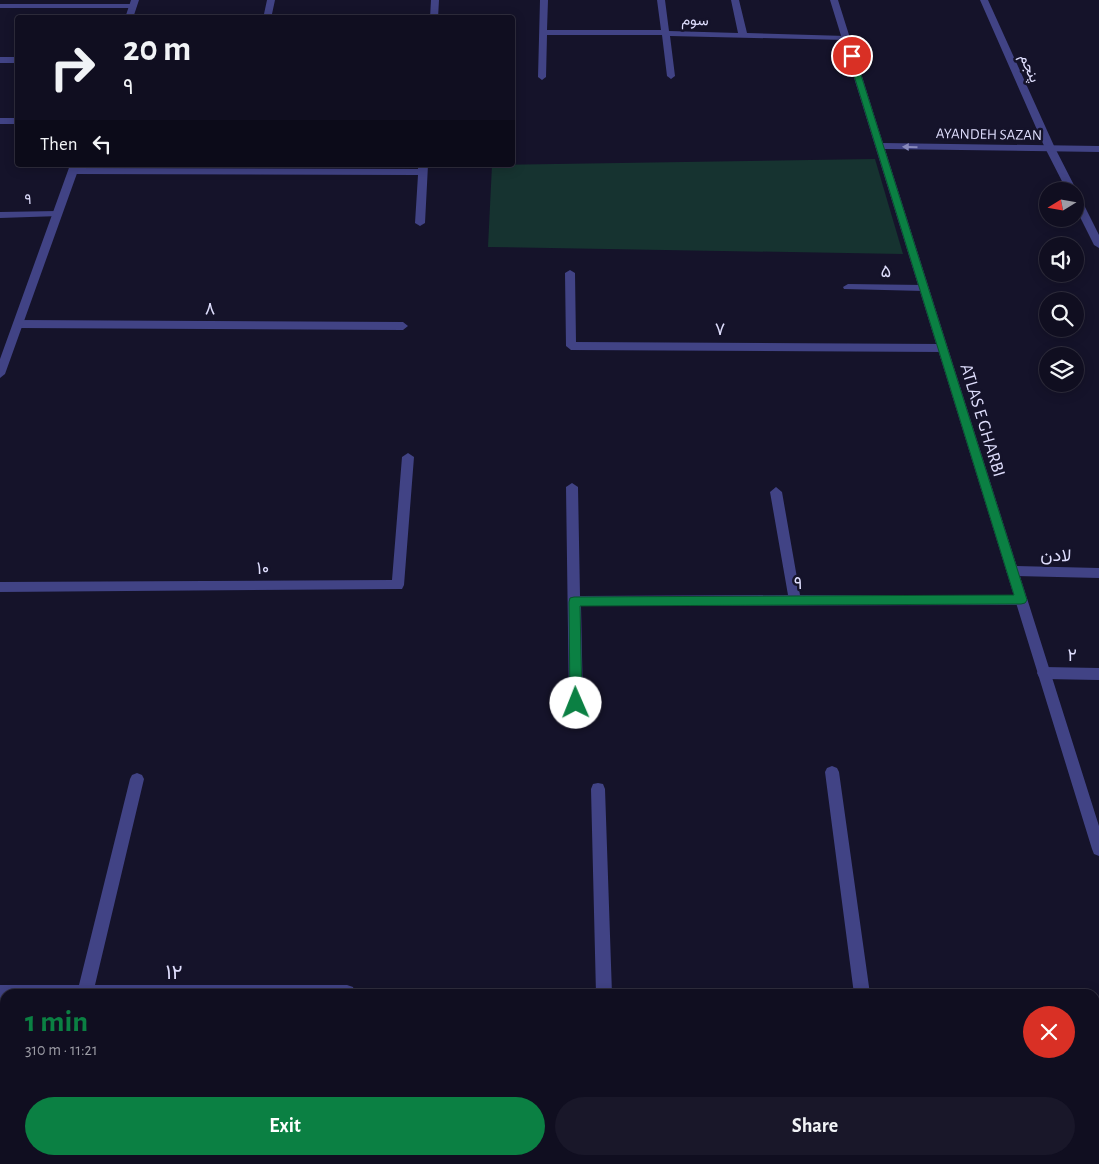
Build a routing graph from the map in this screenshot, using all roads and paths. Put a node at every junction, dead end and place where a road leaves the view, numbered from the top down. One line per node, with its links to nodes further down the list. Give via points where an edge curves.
1 (271, 0): 10 (street)
2 (435, 0): 12 (street)
3 (544, 0): 13 (street)
4 (662, 0): 14 (street)
5 (734, 0): 15 (street)
6 (834, 0): 16 (street, ATLAS E GHARBI)
7 (984, 0): 24 (street, پنجم)
8 (134, 3): 9 (street); 11 (street)
9 (0, 6)
10 (268, 14)
11 (130, 15)
12 (434, 15)
13 (543, 32): 14 (street, سوم); 20 (street)
14 (664, 33): 15 (street, سوم); 19 (street)
15 (743, 35): 16 (street, سوم)
16 (846, 38): 23 (street, ATLAS E GHARBI)
17 (0, 60): 18 (street)
18 (15, 60)
19 (671, 76)
20 (542, 77)
21 (0, 121): 22 (street)
22 (15, 121)
23 (880, 146): 24 (street, AYANDEH SAZAN, one-way to 23); 36 (street, ATLAS E GHARBI)
24 (1050, 148): 25 (street, AYANDEH SAZAN); 28 (street, پنجم)
25 (1099, 148)
26 (74, 168): 27 (street); 29 (street)
27 (422, 169): 32 (street)
28 (1067, 182)
29 (57, 214): 30 (street, ۹); 37 (street)
30 (0, 215)
31 (1084, 216): 33 (street)
32 (420, 222)
33 (1099, 245)
34 (570, 273): 39 (street, ۷, via 571,346)
35 (848, 287): 36 (street, ۵)
36 (924, 288): 39 (street, ATLAS E GHARBI)
37 (18, 324): 38 (street, ۸); 40 (street)
38 (402, 326)
39 (942, 348): 44 (street, ATLAS E GHARBI)
40 (0, 374)
41 (408, 457): 46 (street, ۱۰, via 398,585)
42 (572, 487): 49 (street)
43 (776, 492): 48 (street)
44 (1012, 571): 45 (street, لادن); 47 (street, ATLAS E GHARBI)
45 (1099, 573)
46 (0, 587)
47 (1021, 600): 48 (street, ۹); 50 (street, ATLAS E GHARBI)
48 (795, 601): 49 (street, ۹)
49 (574, 602): 52 (street)
50 (1044, 673): 51 (street, ۲); 56 (street, ATLAS E GHARBI)
51 (1099, 674)
52 (576, 703)
53 (832, 772): 59 (street)
54 (137, 779): 57 (street)
55 (598, 789): 58 (street)
56 (1099, 849)
57 (86, 989)
58 (604, 989)
59 (861, 989)

